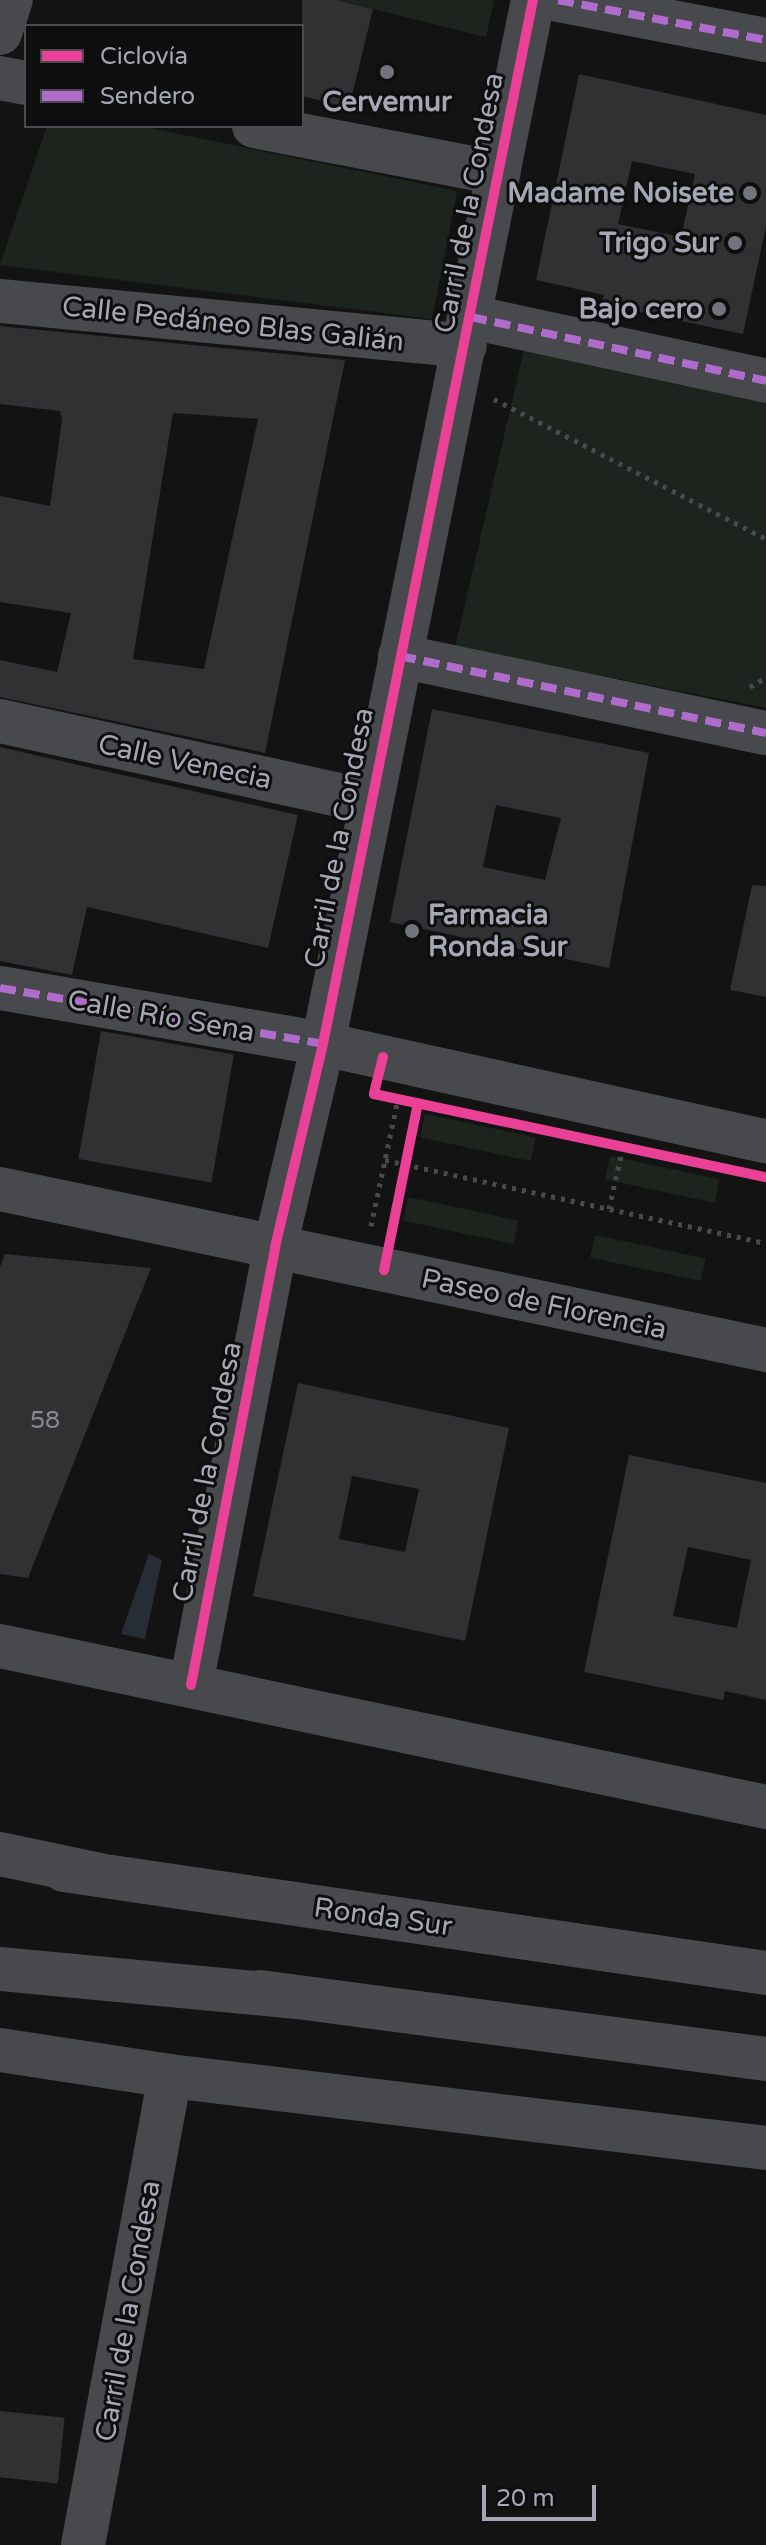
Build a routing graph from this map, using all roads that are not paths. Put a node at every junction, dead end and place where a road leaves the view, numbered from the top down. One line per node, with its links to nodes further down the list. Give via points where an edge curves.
1 (11, 0): 4 (street)
2 (533, 0): 9 (street, Carril de la Condesa)
3 (558, 0): 5 (street)
4 (0, 33)
5 (766, 40)
6 (0, 78): 7 (street)
7 (24, 83)
8 (264, 128): 9 (street)
9 (499, 173): 11 (street, Carril de la Condesa)
10 (0, 301): 11 (street, Calle Pedáneo Blas Galián)
11 (464, 348): 12 (street, Calle Pedáneo Blas Galián); 13 (street, Carril de la Condesa)
12 (766, 381)
13 (400, 656): 15 (street); 16 (street, Carril de la Condesa)
14 (0, 721): 16 (street, Calle Venecia)
15 (766, 733)
16 (371, 802): 18 (street, Carril de la Condesa)
17 (0, 988): 18 (street, Calle Río Sena)
18 (323, 1044): 19 (street, via 392,1072); 21 (street, Carril de la Condesa)
19 (766, 1141)
20 (0, 1189): 21 (street, Paseo de Florencia)
21 (275, 1247): 22 (street, Paseo de Florencia); 24 (street, Carril de la Condesa)
22 (766, 1350)
23 (0, 1646): 24 (street)
24 (191, 1685): 25 (street)
25 (766, 1807)
26 (0, 1854): 28 (main road)
27 (0, 1860): 28 (main road, Ronda Sur)
28 (100, 1875): 31 (main road, Ronda Sur)
29 (0, 1953): 32 (main road)
30 (0, 1969): 32 (main road)
31 (766, 1973)
32 (295, 1997): 34 (main road)
33 (0, 2050): 35 (street)
34 (766, 2059)
35 (170, 2076): 36 (street); 37 (street, Carril de la Condesa)
36 (766, 2148)
37 (83, 2545)

